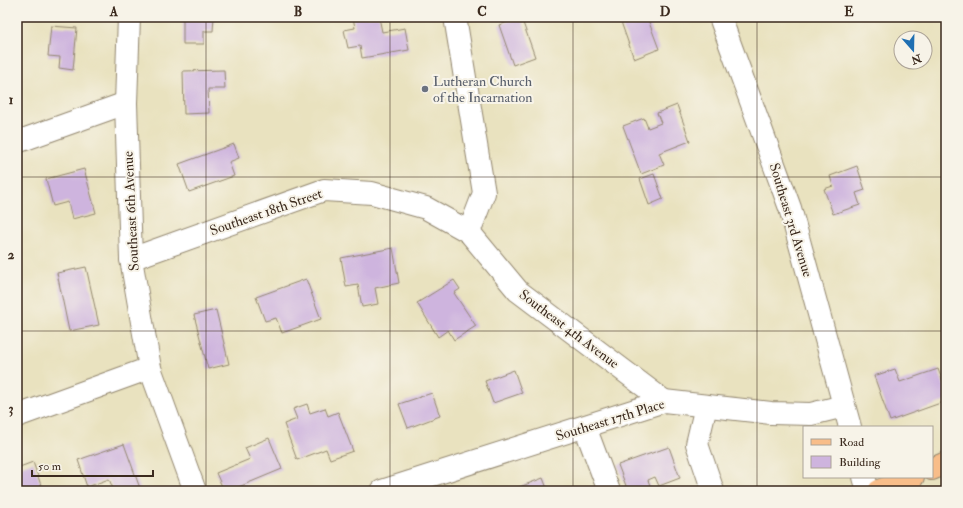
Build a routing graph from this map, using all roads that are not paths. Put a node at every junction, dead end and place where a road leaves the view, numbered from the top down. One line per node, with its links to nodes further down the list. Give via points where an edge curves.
1 (129, 17): 4 (street, Southeast 6th Avenue)
2 (455, 17): 6 (street, via 484,193)
3 (720, 17): 11 (street, Southeast 3rd Avenue, via 790,208)
4 (126, 103): 5 (street); 7 (street, Southeast 6th Avenue)
5 (17, 142)
6 (469, 232): 7 (street, Southeast 18th Street, via 426,208 372,193 324,190); 9 (street, Southeast 4th Avenue, via 518,291)
7 (131, 259): 8 (street, Southeast 6th Avenue)
8 (150, 368): 12 (street); 19 (street, Southeast 6th Avenue)
9 (664, 401): 10 (street, Southeast 17th Place); 14 (street, Southeast 17th Place)
10 (706, 406): 11 (street, Southeast 17th Place, via 771,413 811,414); 22 (street, via 697,444)
11 (844, 406): 13 (street, Southeast 3rd Avenue)
12 (17, 416)
13 (850, 426)
14 (585, 427): 20 (street, Southeast 17th Place); 21 (street)
15 (946, 463): 16 (main road)
16 (933, 469)
17 (864, 478): 23 (street)
18 (911, 478): 24 (main road)
19 (195, 491)
20 (382, 491)
21 (609, 491)
22 (713, 491)
23 (868, 491)
24 (879, 491)

